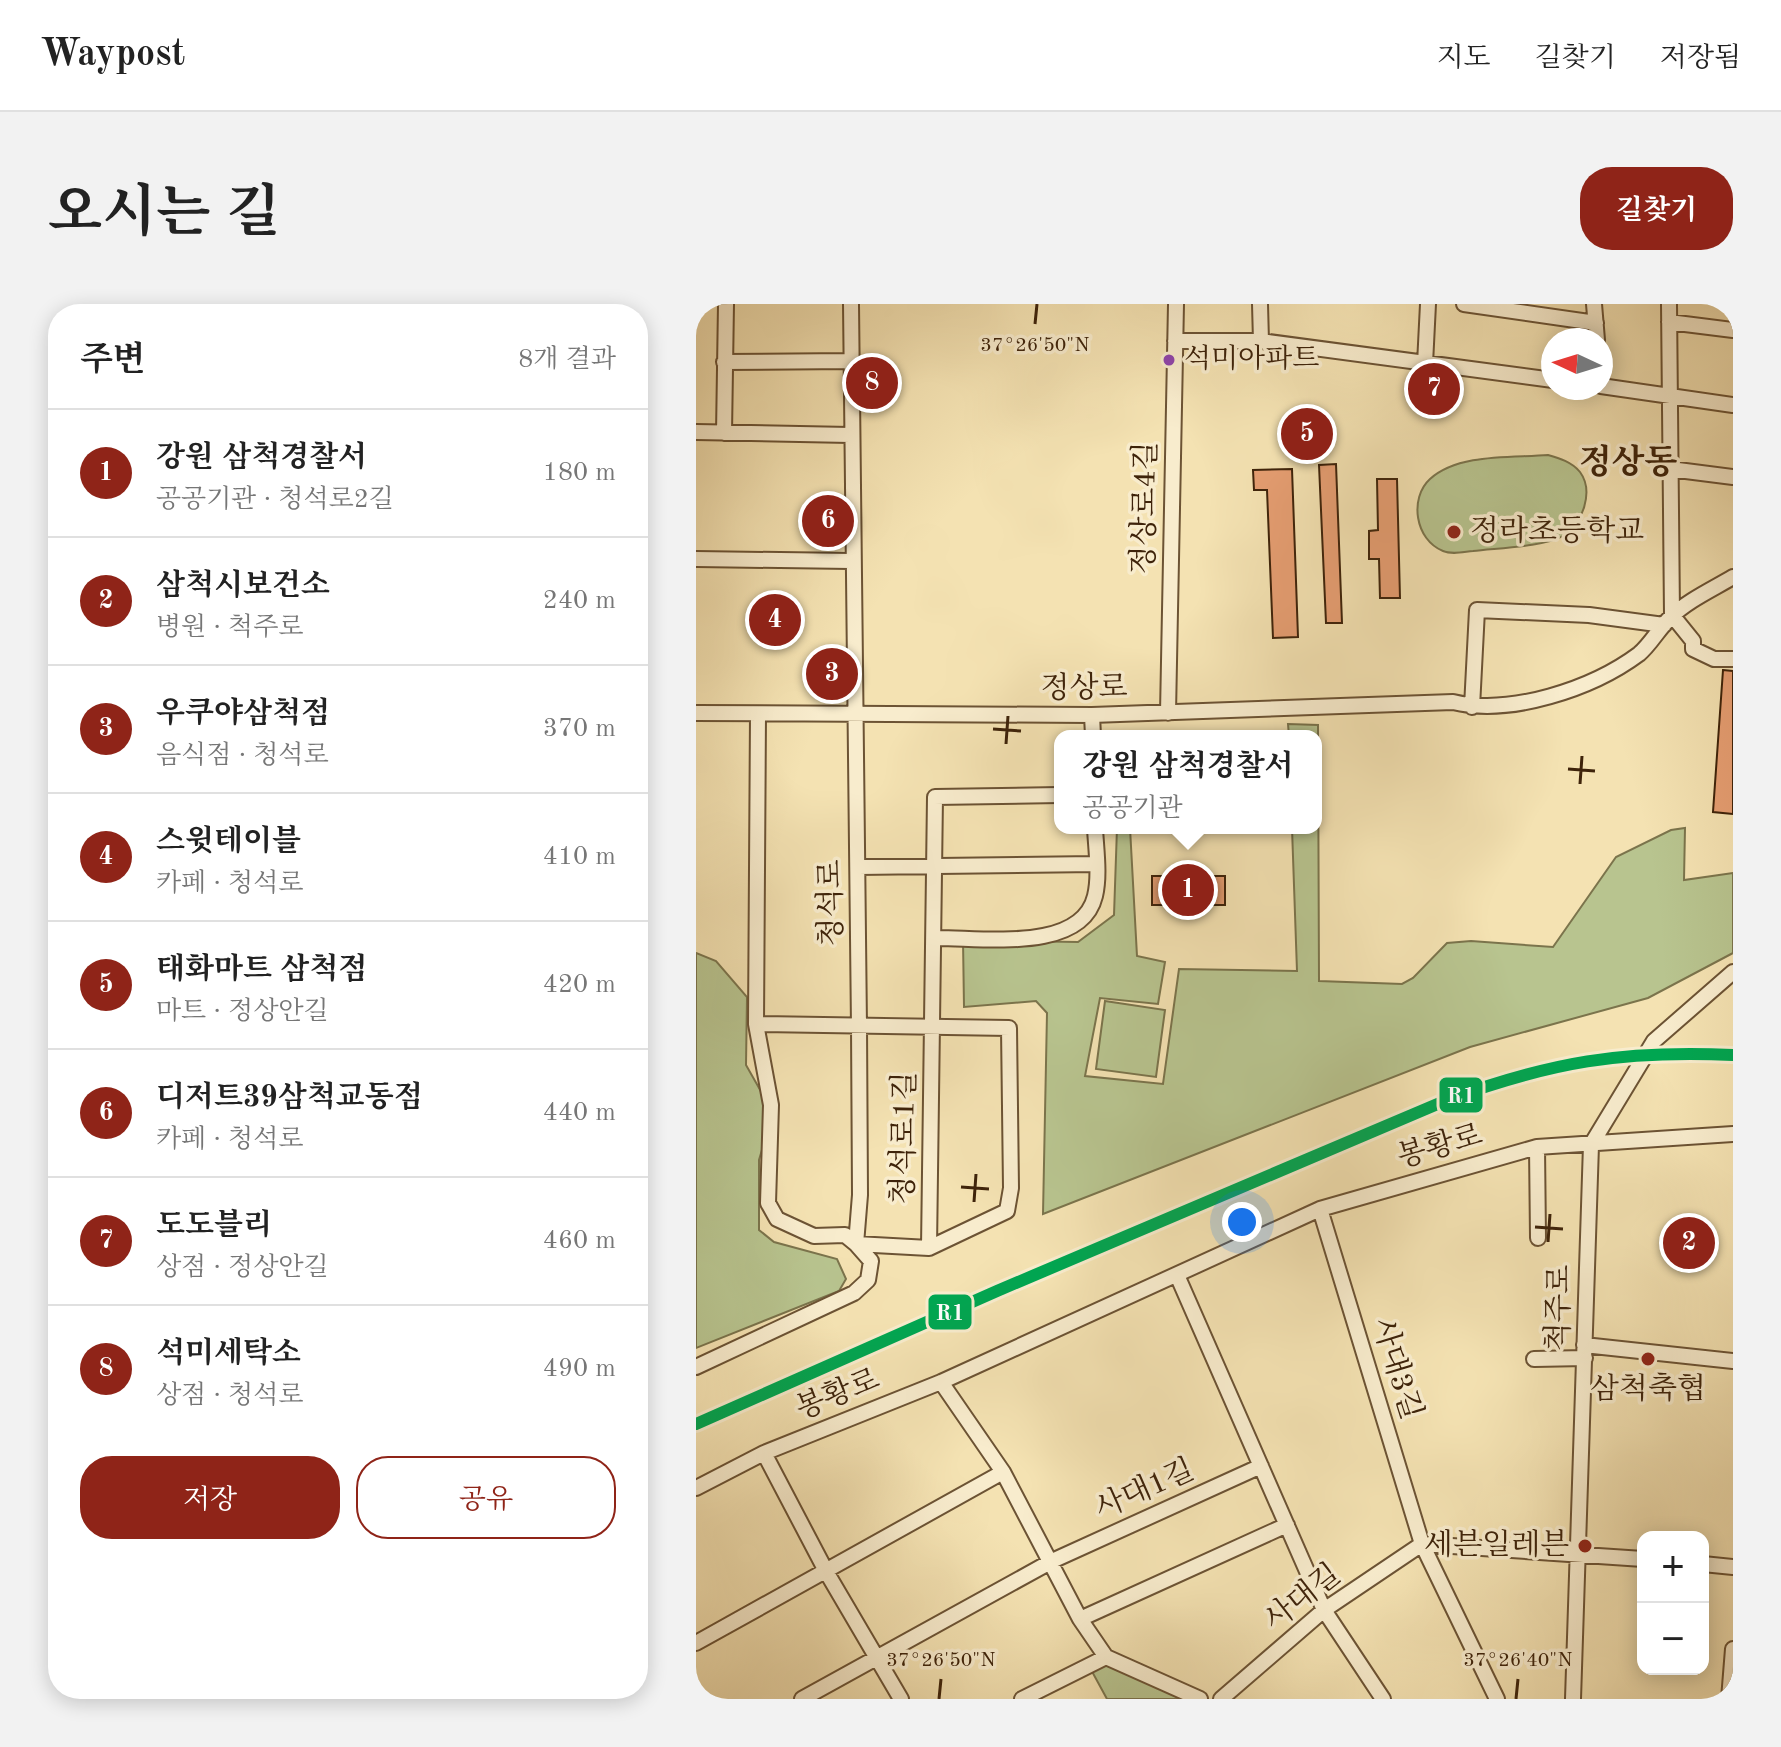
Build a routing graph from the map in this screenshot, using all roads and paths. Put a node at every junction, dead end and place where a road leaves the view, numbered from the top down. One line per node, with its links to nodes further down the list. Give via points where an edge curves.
1 (726, 304): 16 (street)
2 (851, 304): 15 (street, 청석로)
3 (1176, 304): 13 (street, 정상로4길)
4 (1260, 304): 14 (street)
5 (1428, 304): 17 (street)
6 (1464, 304): 10 (street)
7 (1594, 304): 10 (street)
8 (1669, 304): 9 (street)
9 (1669, 322): 12 (street); 20 (street)
10 (1596, 323): 11 (street)
11 (1596, 328)
12 (1733, 330)
13 (1175, 341): 14 (street); 34 (street, 정상로4길)
14 (1261, 341): 17 (street)
15 (851, 361): 16 (street); 24 (street, 청석로)
16 (724, 362): 23 (street)
17 (1425, 364): 18 (street)
18 (1541, 378)
19 (1613, 388): 20 (street)
20 (1669, 396): 21 (street); 25 (street)
21 (1733, 405)
22 (696, 432): 23 (street)
23 (724, 433): 24 (street)
24 (850, 435): 28 (street, 청석로)
25 (1670, 469): 26 (street); 30 (street)
26 (1733, 477)
27 (696, 559): 28 (street)
28 (851, 561): 37 (street, 청석로)
29 (1733, 577): 30 (street, 정상로)
30 (1668, 620): 31 (street, via 1693,641 1693,649 1714,659); 32 (street, 정상로, via 1639,654 1584,683 1529,704); 32 (street, via 1477,610)
31 (1733, 659)
32 (1472, 707): 34 (street, 정상로, via 1453,702)
33 (696, 713): 35 (street, 정상로)
34 (1168, 713): 36 (street, 정상로)
35 (758, 715): 37 (street, 정상로); 46 (street)
36 (1092, 715): 37 (street, 정상로); 38 (street)
37 (855, 716): 42 (street, 청석로)
38 (1093, 730)
39 (1054, 795): 43 (street, 청석로1길, via 935,797)
40 (1095, 834): 41 (street)
41 (1096, 864): 43 (street); 44 (street, via 1095,896 1086,917 1068,932)
42 (858, 867): 43 (street); 47 (street, 청석로)
43 (935, 868): 44 (street, 청석로1길)
44 (934, 938): 48 (street, 청석로1길)
45 (1733, 972): 50 (street, 척주로, via 1654,1041)
46 (756, 1024): 47 (street, 청석로1길); 54 (street, via 771,1105 768,1203 790,1228 814,1236 845,1235)
47 (859, 1027): 48 (street, 청석로1길); 54 (street, 청석로)
48 (933, 1029): 55 (street, 청석로1길); 55 (street, via 1009,1028 1011,1188 1007,1211)
49 (1733, 1134): 50 (street, 봉황로)
50 (1591, 1145): 51 (street, 봉황로); 57 (street, 척주로)
51 (1537, 1147): 52 (street, 봉황로); 53 (street)
52 (1320, 1209): 56 (street, 봉황로); 67 (street, 사대3길)
53 (1538, 1238)
54 (856, 1244): 55 (street); 60 (street, 청석로, via 871,1261 868,1280 854,1293)
55 (929, 1248)
56 (1177, 1275): 61 (street, 봉황로); 63 (street)
57 (1584, 1352): 58 (street); 59 (street); 68 (street, 척주로)
58 (1534, 1359)
59 (1733, 1361)
60 (696, 1367)
61 (941, 1382): 62 (street, 봉황로); 64 (street)
62 (764, 1453): 65 (street, 봉황로); 73 (street)
63 (1261, 1466): 66 (street); 70 (street, 사대1길)
64 (1003, 1472): 70 (street); 73 (street)
65 (696, 1488)
66 (1287, 1525): 74 (street); 75 (street)
67 (1422, 1544): 68 (street); 74 (street, 사대길); 86 (street)
68 (1576, 1552): 69 (street); 87 (street, 척주로)
69 (1637, 1558)
70 (1052, 1561): 75 (street); 79 (street, 사대1길)
71 (1709, 1565): 72 (street)
72 (1733, 1567)
73 (827, 1573): 76 (street); 79 (street)
74 (1324, 1610): 84 (street, 사대길); 85 (street)
75 (1080, 1619): 78 (street)
76 (696, 1643)
77 (1733, 1649): 88 (street)
78 (1106, 1657): 82 (street); 83 (street)
79 (877, 1658): 80 (street, 사대1길); 81 (street)
80 (802, 1699)
81 (901, 1699)
82 (1022, 1699)
83 (1200, 1699)
84 (1221, 1699)
85 (1383, 1699)
86 (1497, 1699)
87 (1573, 1699)
88 (1729, 1699)

